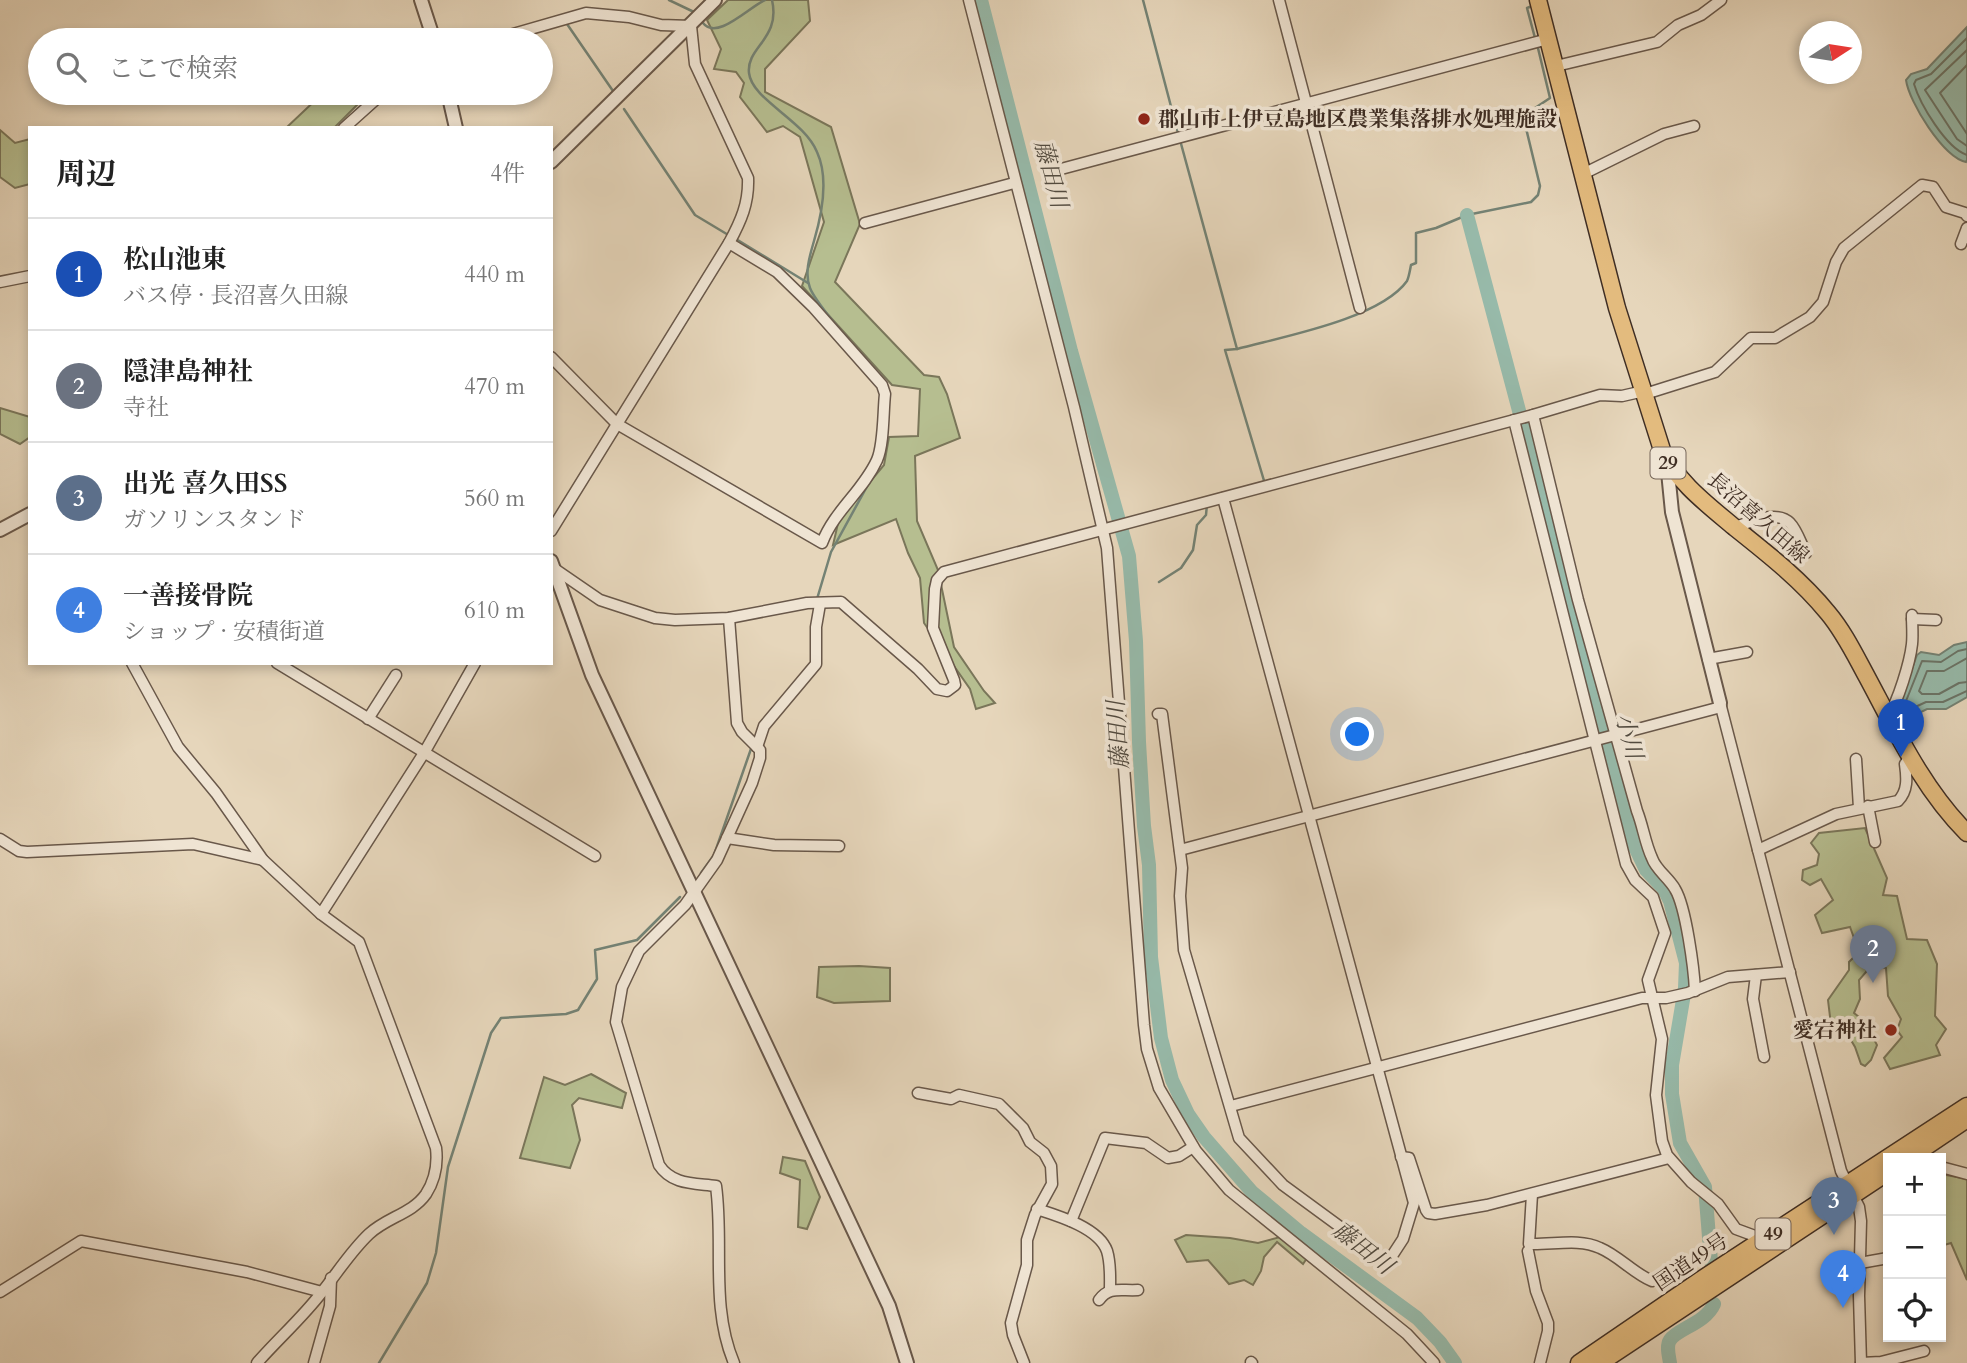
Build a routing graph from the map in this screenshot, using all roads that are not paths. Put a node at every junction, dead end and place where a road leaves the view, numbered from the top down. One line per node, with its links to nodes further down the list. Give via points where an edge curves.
1 (421, 0): 8 (street)
2 (715, 0): 7 (street)
3 (969, 0): 21 (street)
4 (1279, 0): 12 (street)
5 (1538, 0): 10 (main road, 長沼喜久田線 / 29)
6 (1721, 0): 11 (street, via 1657,42)
7 (691, 26): 9 (street, via 586,13); 18 (street); 25 (street, via 695,64 748,177 742,219)
8 (431, 28)
9 (534, 28)
10 (1548, 38): 11 (main road, 長沼喜久田線 / 29); 12 (street)
11 (1556, 66): 20 (main road, 長沼喜久田線 / 29)
12 (1307, 104): 19 (street); 29 (street)
13 (370, 105): 15 (street)
14 (451, 105): 16 (street)
15 (346, 126)
16 (456, 126)
17 (1693, 126): 20 (street, via 1664,134)
18 (553, 160)
19 (1060, 169)
20 (1583, 174): 31 (main road, 長沼喜久田線 / 29, via 1617,308)
21 (1014, 183): 23 (street); 40 (street, via 1074,407)
22 (1967, 216): 31 (street, via 1942,203 1933,187 1922,185 1844,248 1823,302 1810,317 1770,340 1751,338 1710,374)
23 (865, 223)
24 (1967, 228): 26 (street)
25 (729, 243): 34 (street); 34 (street, via 777,272 882,385 888,410 878,458 866,480 833,521 822,543)
26 (1961, 244)
27 (28, 276): 28 (street)
28 (0, 282)
29 (1360, 308)
30 (553, 359): 34 (street)
31 (1645, 393): 32 (street, via 1600,395); 35 (main road, 長沼喜久田線 / 29)
32 (1533, 415): 33 (street); 58 (street)
33 (1514, 420): 36 (street); 59 (street)
34 (617, 424): 39 (street)
35 (1667, 462): 38 (main road, 長沼喜久田線 / 29); 49 (street, via 1672,512)
36 (1223, 498): 40 (street); 65 (street)
37 (28, 515): 41 (street)
38 (1735, 527): 42 (street, via 1782,518 1790,523); 56 (main road, 長沼喜久田線 / 29, via 1798,580 1831,616)
39 (553, 528)
40 (1101, 529): 45 (street, via 944,572 937,579 933,628 955,685 947,691 937,689 845,605 834,601); 87 (street, via 1113,610 1147,1049 1159,1088)
41 (0, 530)
42 (1806, 553)
43 (553, 566): 46 (street, via 600,600 654,618)
44 (553, 568): 75 (street, via 592,675)
45 (820, 604): 46 (street); 60 (street, via 816,664 764,726)
46 (730, 618): 60 (street, via 737,723)
47 (1936, 620): 56 (street, via 1912,617 1912,645)
48 (1747, 652): 49 (street)
49 (1708, 659): 54 (street)
50 (133, 665): 74 (street, via 178,747)
51 (280, 665): 57 (street)
52 (474, 665): 61 (street)
53 (396, 675): 57 (street)
54 (1720, 705): 58 (street); 72 (street)
55 (1158, 714): 71 (street, via 1162,714)
56 (1888, 716): 62 (main road, 長沼喜久田線 / 29)
57 (368, 719): 61 (street)
58 (1615, 735): 59 (street); 79 (street, via 1652,860 1675,888 1680,902 1692,962)
59 (1594, 741): 65 (street); 80 (street, via 1626,864 1653,897 1665,933 1648,980)
60 (757, 747): 67 (street, via 760,758 752,783)
61 (424, 753): 73 (street); 76 (street)
62 (1910, 757): 64 (street, via 1901,799); 66 (main road, 長沼喜久田線 / 29, via 1941,805)
63 (1856, 759): 64 (street)
64 (1863, 807): 69 (street); 72 (street, via 1836,814)
65 (1309, 816): 71 (street); 82 (street)
66 (1967, 833)
67 (727, 838): 70 (street, via 774,845); 75 (street)
68 (0, 839): 74 (street, via 27,852 193,844)
69 (1875, 842)
70 (839, 846)
71 (1180, 850): 84 (street, via 1184,950)
72 (1758, 850): 77 (street)
73 (595, 856)
74 (263, 860): 76 (street)
75 (695, 892): 112 (street, via 639,951 622,987 616,1022 659,1165 667,1177 716,1186 718,1285); 113 (street, via 889,1306)
76 (321, 914): 102 (street, via 359,942 428,1124 437,1160 433,1180 419,1202 372,1231)
77 (1790, 971): 78 (street); 94 (street, via 1841,1171)
78 (1756, 975): 79 (street, via 1728,977); 81 (street, via 1753,999)
79 (1687, 993): 80 (street)
80 (1651, 998): 82 (street); 90 (street, via 1662,1039 1656,1095 1662,1141)
81 (1764, 1057)
82 (1376, 1068): 84 (street); 89 (street)
83 (918, 1093): 96 (street, via 951,1099 960,1095 999,1104 1012,1116 1052,1167 1052,1184)
84 (1231, 1106): 89 (street, via 1239,1138 1283,1185 1388,1262 1403,1239 1414,1203)
85 (1967, 1106): 94 (main road, 国道49号 / 49)
86 (1967, 1119): 88 (main road)
87 (1193, 1147): 97 (street, via 1168,1158 1146,1143 1105,1138); 115 (street, via 1229,1190 1406,1334)
88 (1918, 1153)
89 (1401, 1157): 95 (street, via 1409,1158 1428,1213)
90 (1670, 1158): 95 (street); 98 (street, via 1736,1230)
91 (1946, 1168): 93 (street)
92 (1883, 1174): 94 (main road, 国道49号 / 49)
93 (1967, 1174)
94 (1850, 1190): 98 (main road, 国道49号 / 49); 101 (street, via 1861,1221); 118 (main road, 国道49号 / 49)
95 (1532, 1194): 103 (street, via 1529,1244 1583,1242 1598,1246)
96 (1038, 1209): 97 (street); 114 (street, via 1027,1240 1027,1265 1011,1323)
97 (1071, 1221): 104 (street, via 1104,1246)
98 (1762, 1241): 117 (main road, 国道49号 / 49)
99 (1528, 1251): 116 (street, via 1548,1323)
100 (1883, 1259): 101 (street)
101 (1860, 1263): 119 (street)
102 (331, 1277): 107 (street); 111 (street, via 330,1306)
103 (1652, 1281)
104 (1110, 1290): 105 (street); 108 (street)
105 (1138, 1290)
106 (0, 1292): 107 (street, via 81,1241 247,1272)
107 (322, 1292): 110 (street)
108 (1099, 1300)
109 (1924, 1351): 119 (street)
110 (257, 1363)
111 (314, 1363)
112 (734, 1363)
113 (907, 1363)
114 (1024, 1363)
115 (1434, 1363)
116 (1540, 1363)
117 (1579, 1363)
118 (1600, 1363)
119 (1861, 1363)

